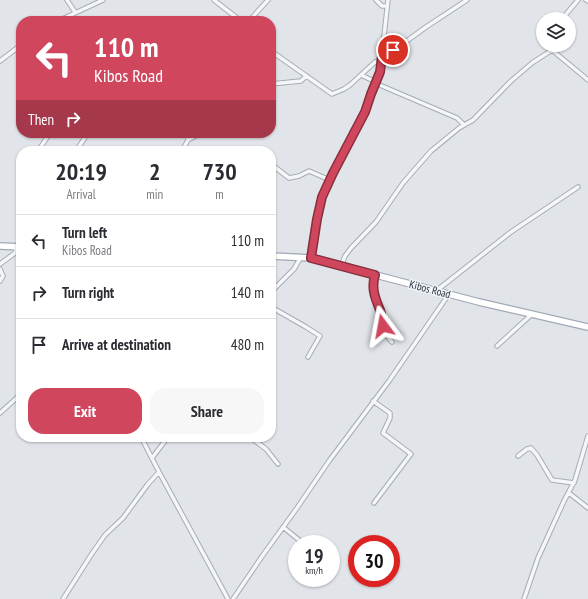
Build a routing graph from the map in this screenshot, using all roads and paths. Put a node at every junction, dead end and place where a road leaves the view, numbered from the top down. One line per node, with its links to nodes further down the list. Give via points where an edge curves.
1 (67, 0): 10 (street)
2 (102, 0): 10 (street)
3 (214, 0): 13 (street)
4 (268, 0): 14 (street)
5 (376, 0): 9 (street, via 382,6)
6 (388, 0): 9 (street)
7 (467, 0): 19 (street)
8 (578, 0): 11 (street)
9 (387, 6): 19 (street)
10 (74, 12): 12 (street)
11 (568, 12)
12 (67, 16)
13 (235, 16)
14 (254, 16)
15 (16, 49): 20 (street)
16 (546, 52): 26 (street, via 511,81 473,120)
17 (557, 52): 23 (street)
18 (276, 55): 22 (street)
19 (382, 58): 21 (street); 24 (street)
20 (0, 61)
21 (361, 75): 22 (street, via 334,94); 24 (street)
22 (306, 76): 25 (street, via 301,81)
23 (588, 80)
24 (376, 82): 26 (street, via 457,118); 31 (street, via 362,119)
25 (276, 84)
26 (464, 125): 40 (street, via 431,151 403,183 376,222 345,256)
27 (192, 138): 28 (street)
28 (188, 140): 29 (street)
29 (185, 146)
30 (276, 168): 31 (street, via 289,178 310,171)
31 (330, 180): 38 (street, via 320,206)
32 (578, 187): 45 (street, via 511,232)
33 (0, 246): 34 (main road)
34 (16, 246)
35 (16, 251): 39 (street)
36 (276, 256): 37 (main road, Kibos Road)
37 (301, 257): 38 (main road, Kibos Road); 44 (street, via 294,269)
38 (311, 258): 40 (main road, Kibos Road)
39 (0, 264)
40 (341, 266): 42 (main road, Kibos Road)
41 (0, 269): 43 (street, via 3,276)
42 (375, 275): 45 (main road, Kibos Road); 50 (street, via 374,296 385,334)
43 (0, 281)
44 (276, 287)
45 (436, 291): 46 (main road, Kibos Road)
46 (449, 294): 48 (main road, Kibos Road); 54 (street)
47 (276, 310): 52 (street, via 320,336)
48 (531, 315): 49 (main road, Kibos Road); 51 (street)
49 (588, 327)
50 (392, 342)
51 (497, 346)
52 (308, 356)
53 (16, 399): 55 (street)
54 (373, 401): 66 (street, via 390,413 383,433 411,454); 68 (street)
55 (0, 413)
56 (588, 436): 64 (street)
57 (144, 442): 61 (street)
58 (164, 442): 61 (street)
59 (257, 442): 62 (street)
60 (518, 456): 64 (street, via 531,448 552,480)
61 (152, 458): 63 (street)
62 (278, 464)
63 (159, 472): 70 (street, via 122,520 105,535); 71 (street)
64 (574, 483): 65 (street)
65 (569, 493): 67 (street); 73 (street, via 538,558)
66 (374, 503)
67 (588, 508)
68 (283, 528): 69 (street); 72 (street)
69 (292, 535)
70 (63, 599)
71 (228, 599)
72 (233, 599)
73 (524, 599)

